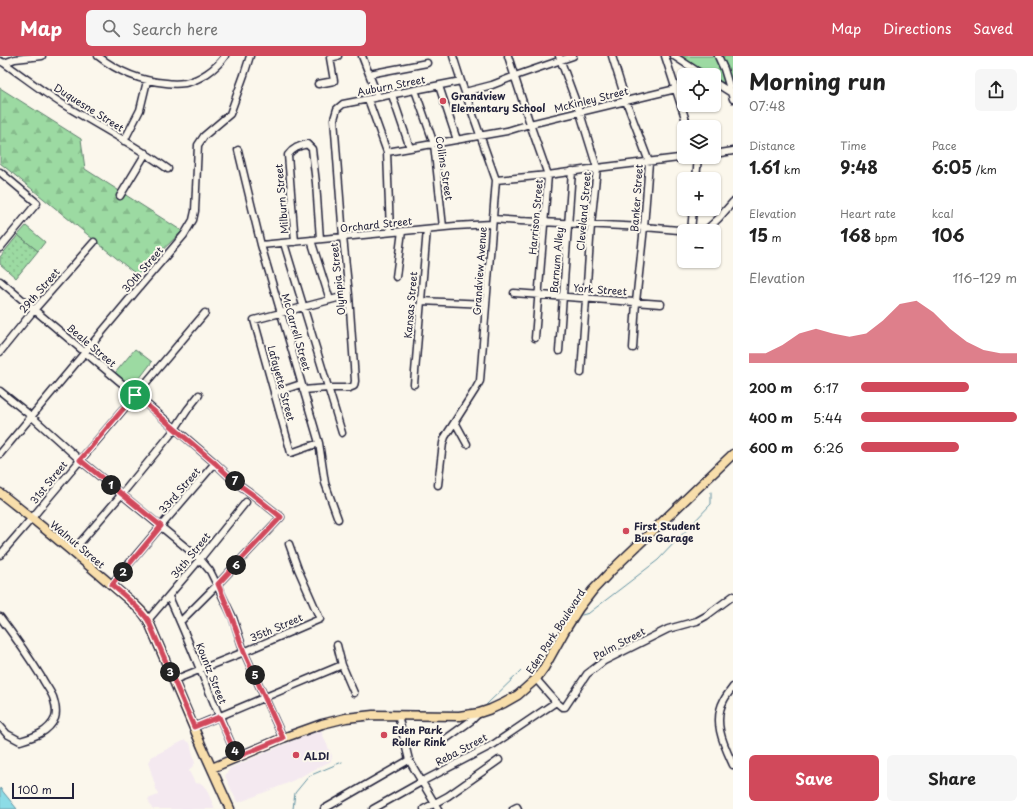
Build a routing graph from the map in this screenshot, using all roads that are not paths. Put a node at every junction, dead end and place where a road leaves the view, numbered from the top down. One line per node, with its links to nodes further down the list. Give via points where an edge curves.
1 (6, 56): 16 (street)
2 (42, 56): 16 (street)
3 (98, 56): 21 (street, via 128,74)
4 (225, 56): 21 (street, via 208,73 185,83)
5 (250, 56): 97 (street, 30th Street, via 230,114 204,136 198,145 193,220 184,235)
6 (338, 56): 23 (street, via 330,58 334,81)
7 (362, 56): 19 (street)
8 (453, 56): 22 (street, Grandview Avenue)
9 (508, 56): 20 (street, Harrison Street)
10 (573, 56): 15 (street)
11 (612, 56): 33 (street, Banker Street)
12 (665, 56): 26 (street)
13 (674, 56): 18 (street)
14 (718, 56): 30 (street)
15 (560, 58): 20 (street); 34 (street, Cleveland Street)
16 (2, 62): 40 (street, Duquesne Street, via 62,104)
17 (427, 63): 19 (street)
18 (692, 68)
19 (369, 74): 31 (street)
20 (515, 76): 28 (street); 37 (street, Harrison Street)
21 (147, 80): 40 (street, via 140,110)
22 (461, 81): 24 (street, Auburn Street); 28 (street, Grandview Avenue)
23 (318, 84)
24 (440, 86): 27 (street, Auburn Street); 39 (street)
25 (721, 87): 30 (street)
26 (675, 89): 33 (street, McKinley Street); 36 (street)
27 (415, 90): 29 (street, Auburn Street); 41 (street, Collins Street)
28 (465, 92): 38 (street, Grandview Avenue)
29 (392, 95): 31 (street, Auburn Street); 42 (street)
30 (733, 95)
31 (378, 97): 32 (street, Auburn Street)
32 (368, 99): 35 (street, Auburn Street, via 343,104 337,109); 45 (street)
33 (626, 101): 34 (street, McKinley Street); 49 (street, Banker Street)
34 (580, 113): 37 (street, McKinley Street); 50 (street, Cleveland Street)
35 (334, 119): 69 (street, Olympia Street)
36 (686, 120)
37 (530, 124): 38 (street, McKinley Street); 54 (street, Harrison Street)
38 (480, 136): 39 (street, McKinley Street); 55 (street, Grandview Avenue)
39 (457, 140): 41 (street, McKinley Street)
40 (124, 141): 46 (street, Duquesne Street)
41 (434, 144): 42 (street, McKinley Street); 63 (street, Collins Street)
42 (410, 148): 45 (street, McKinley Street)
43 (238, 150): 75 (street, McCarrell Street)
44 (733, 151): 47 (street)
45 (387, 152): 68 (street)
46 (146, 153): 51 (street, Duquesne Street); 56 (street)
47 (721, 153)
48 (677, 158): 49 (street)
49 (649, 162): 50 (street); 64 (street, Banker Street)
50 (597, 168): 52 (street); 62 (street, Cleveland Street)
51 (168, 169)
52 (572, 171): 54 (street); 60 (street, Barnum Alley)
53 (0, 172): 76 (street, via 37,204)
54 (548, 175): 55 (street); 59 (street, Harrison Street)
55 (496, 180): 58 (street, Grandview Avenue)
56 (120, 196)
57 (733, 202): 61 (street)
58 (493, 222): 59 (street, Orchard Street); 63 (street, Orchard Street); 87 (street, Grandview Avenue)
59 (544, 222): 60 (street, Orchard Street); 81 (street, Harrison Street)
60 (569, 224): 62 (street, Orchard Street); 82 (street, Barnum Alley)
61 (713, 224)
62 (591, 225): 64 (street, Orchard Street); 83 (street, Cleveland Street)
63 (443, 227): 65 (street, Orchard Street)
64 (644, 227): 66 (street, Orchard Street); 86 (street, Banker Street)
65 (427, 229): 67 (street, Orchard Street); 85 (street, Kansas Street)
66 (677, 230)
67 (402, 231): 68 (street, Orchard Street); 77 (street)
68 (390, 232): 69 (street, Orchard Street)
69 (343, 237): 70 (street, Orchard Street); 80 (street, Olympia Street)
70 (320, 239): 71 (street, Orchard Street); 73 (street, Milburn Street, via 312,149 307,144 291,150 288,155)
71 (311, 240): 73 (street, Orchard Street); 84 (street)
72 (94, 242): 90 (street, 29th Street)
73 (295, 242): 74 (street, Orchard Street)
74 (284, 243): 75 (street, Orchard Street); 89 (street, Milburn Street)
75 (261, 245): 92 (street, McCarrell Street)
76 (0, 248)
77 (396, 277)
78 (0, 281): 90 (street, Beale Street)
79 (514, 293): 81 (street, York Street)
80 (349, 295): 84 (street); 101 (street, Olympia Street, via 354,386)
81 (538, 295): 82 (street, York Street); 93 (street, Harrison Street)
82 (563, 297): 83 (street, York Street); 95 (street, Barnum Alley)
83 (587, 298): 86 (street, York Street); 98 (street, Cleveland Street)
84 (330, 300): 89 (street)
85 (421, 301): 87 (street); 99 (street, Kansas Street)
86 (636, 302): 88 (street, York Street); 94 (street, Banker Street)
87 (486, 304): 107 (street, Grandview Avenue, via 480,381)
88 (661, 304)
89 (304, 307): 92 (street); 101 (street, Milburn Street)
90 (34, 310): 96 (street, 29th Street); 97 (street, Beale Street)
91 (205, 313): 104 (street, 31st Street)
92 (281, 313): 100 (street, McCarrell Street); 103 (street, Lafayette Street, via 254,320)
93 (534, 338)
94 (633, 348)
95 (559, 351)
96 (0, 352)
97 (84, 352): 104 (street, Beale Street); 106 (street, 30th Street)
98 (581, 373)
99 (414, 384)
100 (302, 387): 101 (street, Olympia Street); 103 (street, Olympia Street); 110 (street, McCarrell Street)
101 (328, 388): 109 (street, Milburn Street)
102 (0, 391): 106 (street)
103 (274, 393): 110 (street, Lafayette Street, via 290,453)
104 (135, 395): 108 (street, Beale Street); 114 (street, 31st Street)
105 (199, 395): 108 (street)
106 (31, 416): 112 (street, 30th Street); 114 (street)
107 (455, 422): 111 (street); 116 (street, Grandview Avenue, via 443,443)
108 (175, 429): 115 (street, Beale Street); 118 (street)
109 (342, 433)
110 (318, 443): 121 (street, McCarrell Street, via 325,483)
111 (467, 444)
112 (0, 454)
113 (733, 454): 139 (main road, Eden Park Boulevard, via 593,590 579,608)
114 (80, 460): 118 (street); 120 (street, 31st Street)
115 (215, 463): 122 (street, 33rd Street); 127 (street, Beale Street, via 281,517)
116 (438, 485)
117 (0, 494): 120 (main road, Walnut Street)
118 (122, 494): 122 (street); 124 (street)
119 (246, 502): 126 (street, 34th Street)
120 (32, 518): 124 (main road, Walnut Street); 125 (street, 31st Street)
121 (338, 519)
122 (161, 526): 126 (street); 128 (street, 33rd Street)
123 (289, 544): 135 (street, 35th Street, via 320,619)
124 (72, 552): 128 (main road, Walnut Street)
125 (0, 555)
126 (200, 559): 127 (street); 130 (street, 34th Street)
127 (218, 584): 133 (street); 135 (street)
128 (112, 585): 132 (main road, Walnut Street)
129 (733, 596): 143 (street, Palm Street, via 697,621 668,628 604,661 587,674 567,706 562,707)
130 (169, 597): 132 (street, 34th Street); 133 (street, Kountz Street)
131 (0, 617): 147 (street, via 53,697 56,709 49,728 33,738 20,741 7,734)
132 (148, 620): 138 (main road, Walnut Street)
133 (180, 622): 137 (street, Kountz Street)
134 (337, 645): 136 (street)
135 (244, 652): 137 (street, 35th Street); 142 (street)
136 (342, 665): 141 (street); 142 (street)
137 (200, 669): 138 (street, 35th Street); 146 (street, Kountz Street)
138 (174, 680): 148 (main road, Walnut Street)
139 (536, 680): 143 (street); 144 (main road, Eden Park Boulevard, via 511,699)
140 (733, 687): 154 (street, via 724,700 719,723)
141 (354, 693)
142 (265, 698): 146 (street); 149 (street)
143 (556, 702): 156 (street, Reba Street, via 494,744)
144 (478, 713): 145 (main road, Eden Park Boulevard, via 459,716); 150 (street)
145 (398, 715): 149 (main road, Eden Park Boulevard, via 346,718); 152 (street)
146 (219, 717): 148 (street); 151 (street, Kountz Street)
147 (0, 726)
148 (194, 727): 155 (main road, Walnut Street)
149 (283, 738): 151 (main road, Eden Park Boulevard)
150 (443, 741)
151 (237, 757): 155 (main road, Eden Park Boulevard)
152 (409, 760): 156 (street); 158 (street)
153 (499, 760): 157 (street)
154 (733, 765)
155 (212, 768): 159 (main road, Walnut Street)
156 (423, 781): 157 (street); 160 (street, Reba Street)
157 (435, 803): 161 (street); 162 (street)
158 (326, 808)
159 (230, 809)
160 (373, 809)
161 (424, 809)
162 (438, 809)

